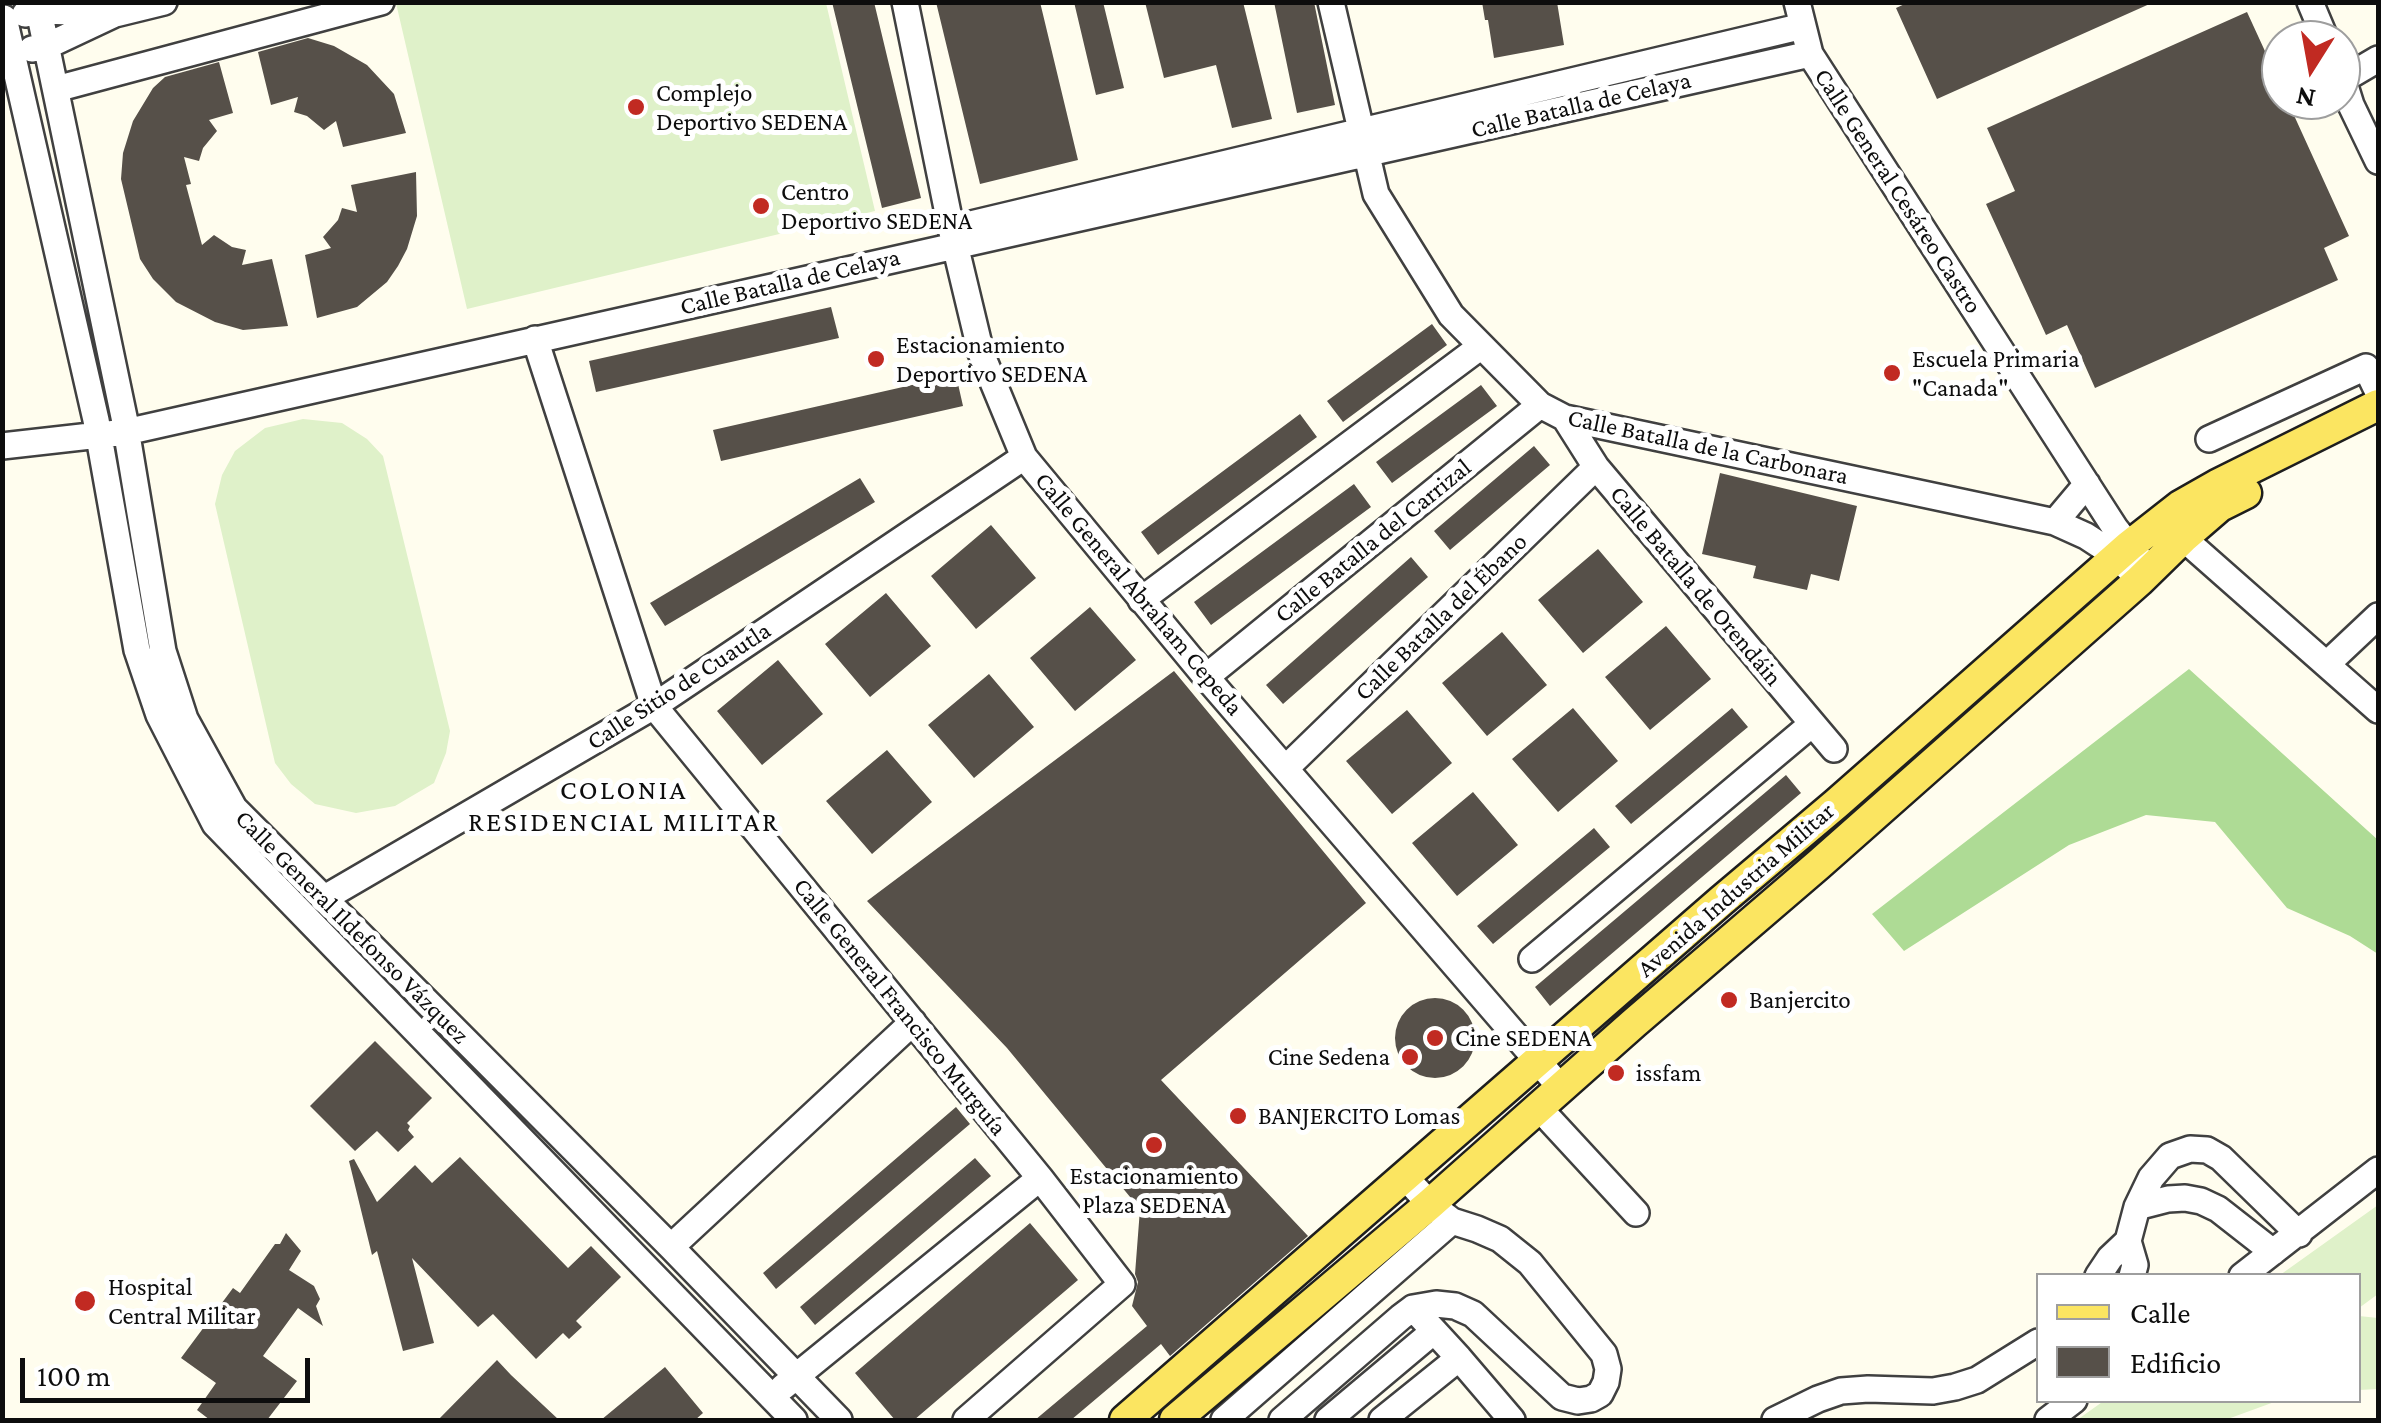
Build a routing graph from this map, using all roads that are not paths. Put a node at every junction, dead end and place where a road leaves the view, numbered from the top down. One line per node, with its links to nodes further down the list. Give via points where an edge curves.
1 (164, 2): 6 (street)
2 (381, 2): 12 (street)
3 (905, 2): 16 (street, Calle General Abraham Cepeda)
4 (1331, 2): 14 (street, Calle Batalla de la Carbonara)
5 (52, 8): 6 (street); 8 (street); 9 (street, Calle General Ildefonso Vázquez)
6 (114, 14): 9 (street)
7 (1800, 14): 11 (street, Calle General Cesáreo Castro); 14 (street, Calle Batalla de Celaya)
8 (3, 18): 10 (street, Calle General Ildefonso Vázquez)
9 (46, 46): 10 (street); 12 (street, Calle General Ildefonso Vázquez)
10 (8, 54): 24 (street, Calle General Ildefonso Vázquez, via 22,90)
11 (1810, 54): 14 (street, Calle Batalla de Celaya); 31 (street, Calle General Cesáreo Castro)
12 (56, 88): 23 (street, Calle General Ildefonso Vázquez)
13 (2358, 120): 15 (street)
14 (1364, 143): 16 (street, Calle Batalla de Celaya); 18 (street, Calle Batalla de la Carbonara, via 1376,194 1450,315)
15 (2378, 161)
16 (953, 236): 17 (street, Calle Batalla de Celaya); 23 (street, Calle Batalla de Celaya); 29 (street, Calle General Abraham Cepeda, via 980,353)
17 (535, 338): 23 (street, Calle Batalla de Celaya); 40 (street, Calle General Francisco Murguía)
18 (1480, 347): 20 (street, Calle Batalla de la Carbonara); 36 (street)
19 (2378, 392): 27 (street, via 2366,367)
20 (1540, 405): 22 (street, Calle Batalla de la Carbonara); 39 (street, Calle Batalla del Carrizal)
21 (2378, 405): 34 (main road, Avenida Industria Militar, via 2180,506)
22 (1564, 418): 30 (street, Calle Batalla de Orendáin); 32 (street, Calle Batalla de la Carbonara)
23 (125, 424): 24 (street, Calle Batalla de Celaya); 45 (street, Calle General Ildefonso Vázquez, via 163,651 184,719 234,808)
24 (98, 428): 26 (street, Calle Batalla de Celaya); 28 (street, Calle Batalla de Celaya); 69 (street, Calle General Ildefonso Vázquez, via 137,650 159,715 215,824)
25 (2378, 428): 33 (main road, Avenida Industria Militar, via 2220,506)
26 (2, 431)
27 (2209, 439)
28 (2, 446)
29 (1024, 456): 36 (street, Calle General Abraham Cepeda); 40 (street, Calle Sitio de Cuautla)
30 (1596, 467): 42 (street, Calle Batalla de Orendáin); 44 (street, Calle Batalla del Ébano)
31 (2092, 492): 32 (street); 34 (street, Calle General Cesáreo Castro)
32 (2055, 522): 34 (street, Calle Batalla de la Carbonara)
33 (2183, 538): 35 (main road, Avenida Industria Militar); 38 (street)
34 (2123, 551): 35 (street, Calle General Cesáreo Castro); 48 (main road, Avenida Industria Militar)
35 (2145, 576): 49 (main road, Avenida Industria Militar)
36 (1141, 600): 39 (street, Calle General Abraham Cepeda)
37 (2378, 616): 38 (street)
38 (2327, 664): 41 (street)
39 (1206, 677): 44 (street, Calle General Abraham Cepeda)
40 (654, 706): 45 (street, Calle Sitio de Cuautla); 47 (street, Calle General Francisco Murguía)
41 (2378, 710)
42 (1812, 724): 43 (street, Calle Batalla de Orendáin); 46 (street)
43 (1834, 749)
44 (1286, 768): 48 (street, Calle General Abraham Cepeda)
45 (322, 900): 59 (street, Calle General Ildefonso Vázquez)
46 (1532, 959)
47 (913, 1022): 53 (street, Calle General Francisco Murguía); 59 (street)
48 (1538, 1062): 49 (street, Calle General Abraham Cepeda); 52 (main road, Avenida Industria Militar)
49 (1561, 1088): 50 (main road, Avenida Industria Militar)
50 (1538, 1108): 55 (main road, Avenida Industria Militar); 56 (street)
51 (2378, 1170): 57 (street)
52 (1405, 1177): 55 (street); 75 (main road, Avenida Industria Militar)
53 (1040, 1178): 68 (street); 74 (street, Calle General Francisco Murguía, via 1122,1284)
54 (2137, 1207): 57 (street, via 2170,1156 2206,1150); 58 (street); 60 (street, via 2168,1199 2201,1201)
55 (1441, 1213): 64 (street, via 1500,1239 1530,1263 1604,1354 1606,1382 1591,1399 1562,1397 1473,1314 1456,1306); 71 (main road, Avenida Industria Militar); 76 (street)
56 (1636, 1213)
57 (2299, 1234): 60 (street)
58 (2128, 1241): 61 (street); 62 (street)
59 (671, 1247): 68 (street, Calle General Ildefonso Vázquez)
60 (2272, 1252): 63 (street)
61 (2100, 1273)
62 (2133, 1273)
63 (2246, 1273)
64 (1413, 1308): 65 (street); 77 (street)
65 (1434, 1330): 67 (street); 78 (street)
66 (2036, 1343): 81 (street, via 1954,1387 1841,1391)
67 (1459, 1358): 79 (street); 80 (street)
68 (796, 1378): 69 (street); 73 (street, Calle General Ildefonso Vázquez)
69 (770, 1396): 72 (street, Calle General Ildefonso Vázquez)
70 (2070, 1403): 82 (street)
71 (1179, 1419)
72 (794, 1420)
73 (839, 1420)
74 (966, 1420)
75 (1125, 1420)
76 (1224, 1420)
77 (1282, 1420)
78 (1328, 1420)
79 (1382, 1420)
80 (1511, 1420)
81 (1775, 1420)
82 (2048, 1420)

